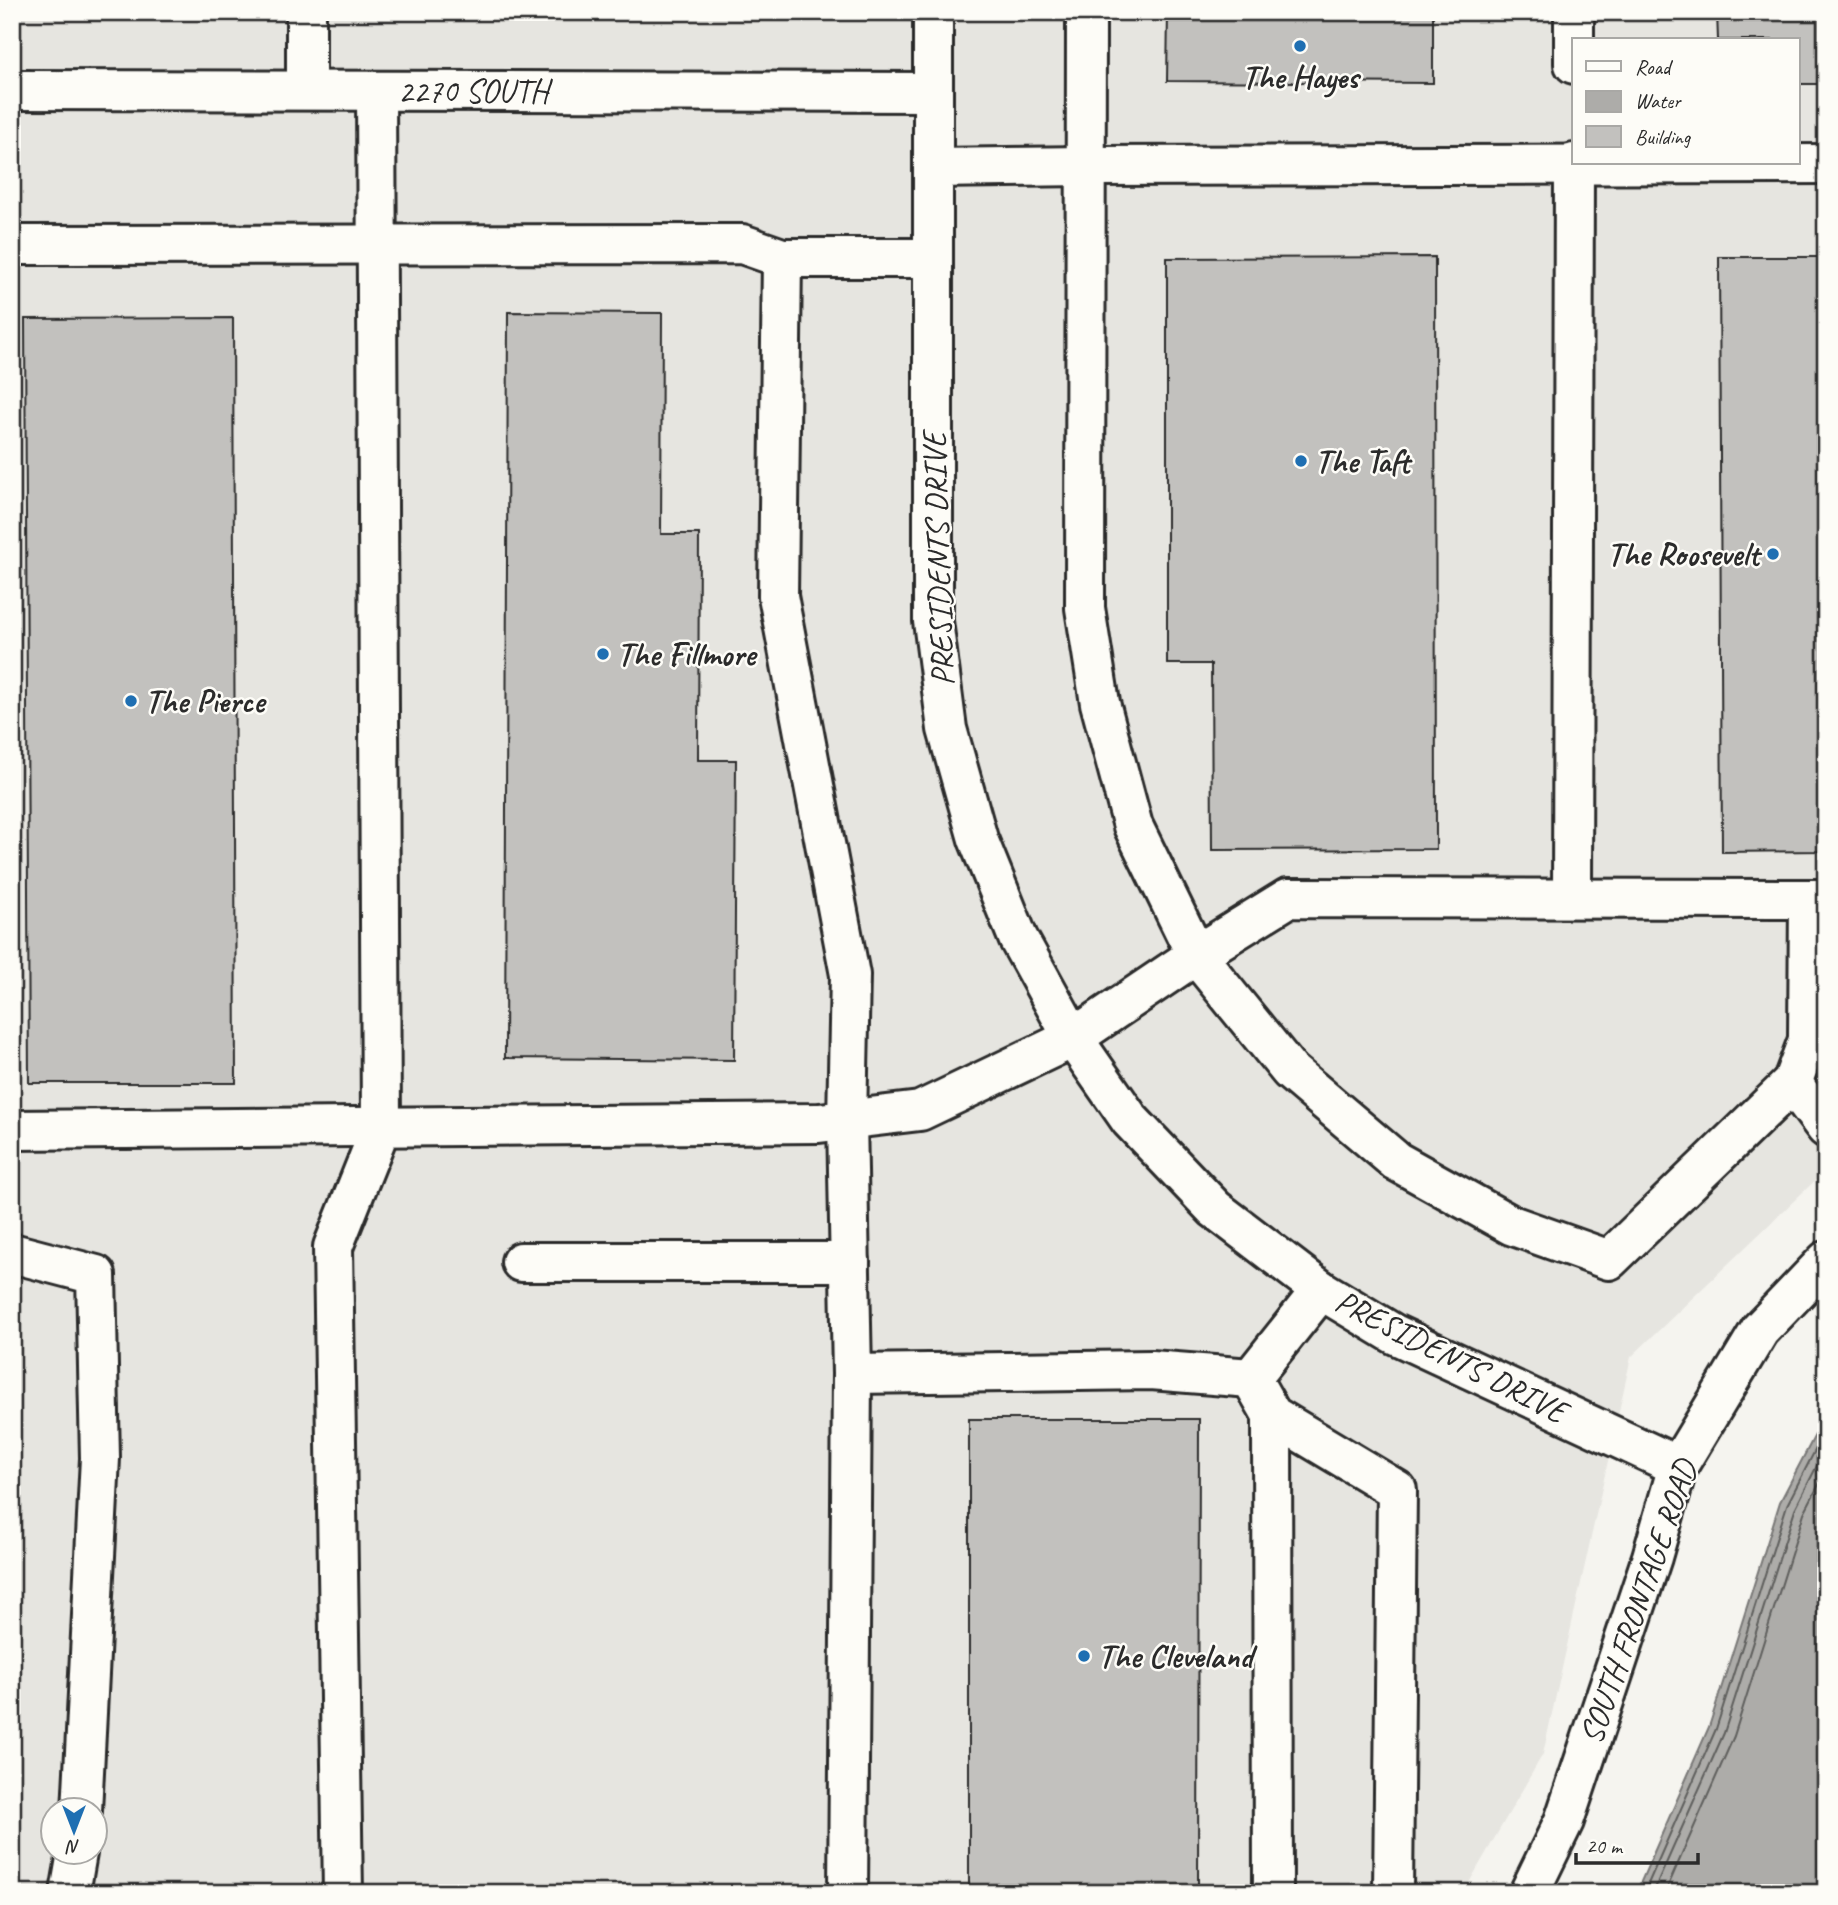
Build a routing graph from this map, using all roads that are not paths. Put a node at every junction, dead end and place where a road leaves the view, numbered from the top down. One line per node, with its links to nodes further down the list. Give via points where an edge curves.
1 (306, 12): 7 (street)
2 (933, 12): 9 (street, PRESIDENTS DRIVE)
3 (1086, 12): 12 (street)
4 (1574, 12): 5 (street)
5 (1574, 38)
6 (12, 90): 7 (street, 2270 SOUTH)
7 (306, 90): 8 (street, 2270 SOUTH)
8 (376, 91): 9 (street, 2270 SOUTH); 15 (street)
9 (933, 92): 13 (street, PRESIDENTS DRIVE)
10 (1574, 164): 11 (street); 12 (street); 18 (street)
11 (1826, 164)
12 (1086, 166): 13 (street); 20 (street, via 1085,608 1100,704 1133,825)
13 (933, 168): 17 (street, PRESIDENTS DRIVE)
14 (12, 245): 15 (street)
15 (377, 245): 16 (street, via 742,244); 24 (street)
16 (782, 258): 17 (street); 23 (street, via 778,596 850,975)
17 (932, 258): 21 (street, PRESIDENTS DRIVE, via 933,621 947,729 978,839 1018,938)
18 (1572, 898): 19 (street); 20 (street, via 1288,898)
19 (1818, 899): 22 (street, via 1808,1040)
20 (1196, 955): 21 (street); 22 (street, via 1290,1071 1395,1161 1511,1225 1609,1260)
21 (1073, 1038): 23 (street, via 920,1111); 31 (street, PRESIDENTS DRIVE, via 1130,1120 1215,1209)
22 (1792, 1083): 25 (street)
23 (848, 1120): 24 (street); 30 (street)
24 (382, 1127): 26 (street); 39 (street, via 334,1247)
25 (1826, 1128)
26 (12, 1130)
27 (12, 1253): 36 (street, via 96,1275 100,1458)
28 (1826, 1261): 35 (street, SOUTH FRONTAGE ROAD, via 1760,1330)
29 (521, 1262): 30 (street)
30 (850, 1262): 32 (street)
31 (1321, 1290): 33 (street); 35 (street, PRESIDENTS DRIVE, via 1394,1334)
32 (852, 1374): 33 (street, via 1151,1370); 40 (street)
33 (1251, 1378): 34 (street)
34 (1272, 1415): 41 (street); 42 (street, via 1397,1490)
35 (1678, 1466): 43 (street, SOUTH FRONTAGE ROAD, via 1564,1821)
36 (83, 1797)
37 (75, 1867): 38 (street)
38 (71, 1893)
39 (343, 1893)
40 (848, 1893)
41 (1273, 1893)
42 (1393, 1893)
43 (1529, 1893)

